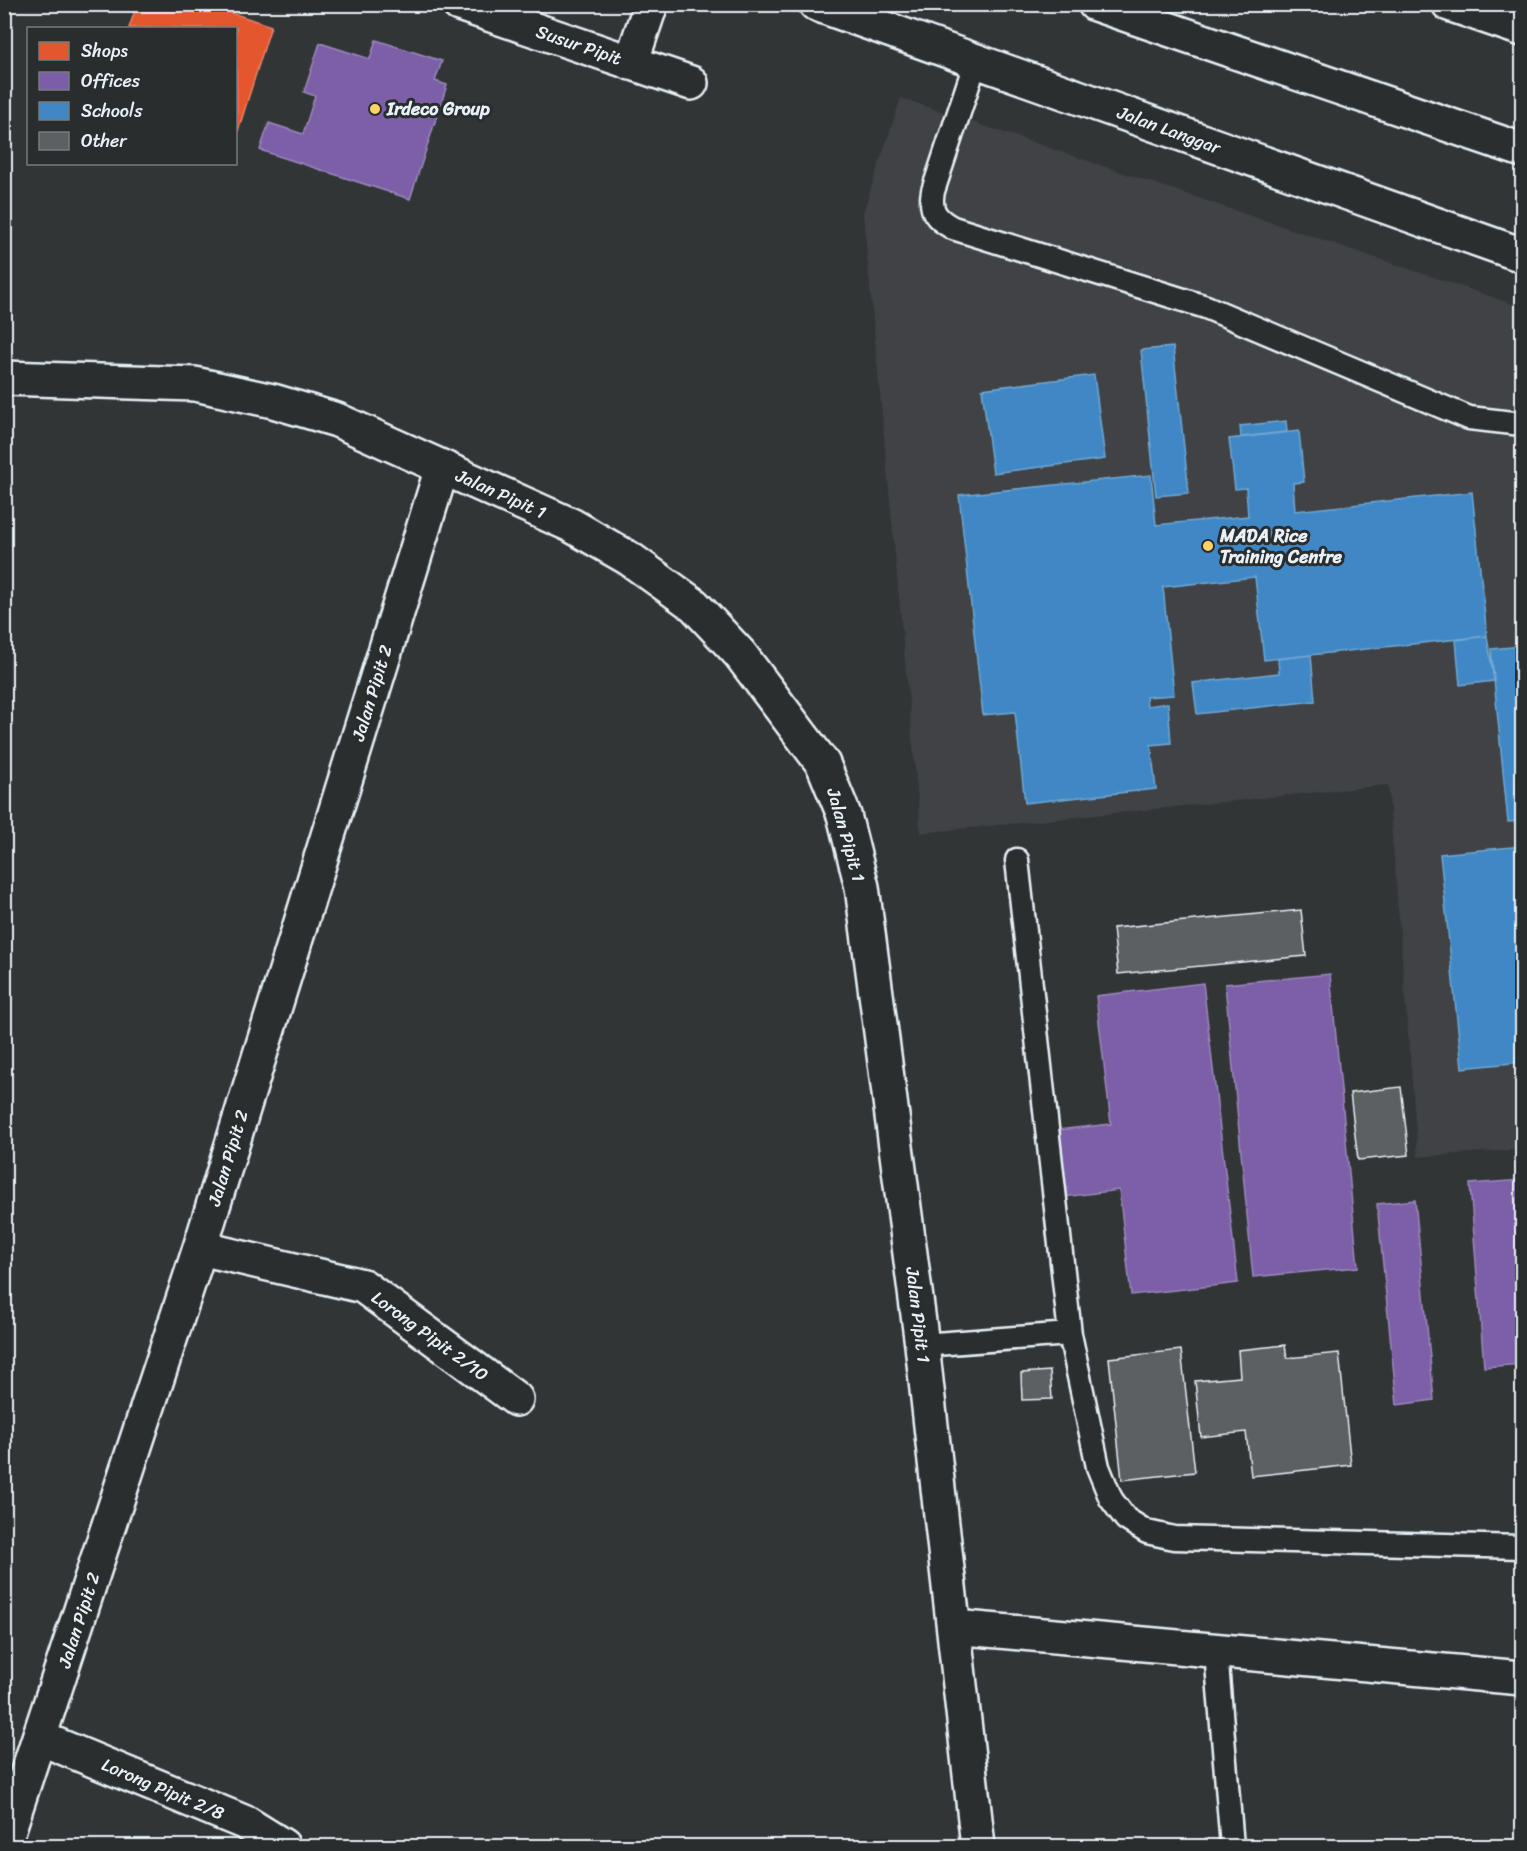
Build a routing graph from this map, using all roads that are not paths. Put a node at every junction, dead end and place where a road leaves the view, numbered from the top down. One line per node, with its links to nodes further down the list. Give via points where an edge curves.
1 (459, 4): 8 (street, Susur Pipit)
2 (651, 4): 8 (street, Susur Pipit)
3 (816, 4): 7 (street, Jalan Langgar)
4 (1095, 4): 10 (street)
5 (1449, 4): 6 (street)
6 (1522, 28)
7 (975, 61): 11 (street, Jalan Langgar); 13 (lane, via 933,190 932,210 938,220 1206,307 1469,418)
8 (631, 63): 9 (street, Susur Pipit)
9 (691, 84)
10 (1522, 150)
11 (1522, 255)
12 (4, 378): 14 (street, Jalan Pipit 1, via 195,384 337,420)
13 (1522, 424)
14 (442, 468): 16 (street, Jalan Pipit 2); 18 (street, Jalan Pipit 1, via 571,525 630,559 694,605 740,654 824,764 844,815 862,887)
15 (1017, 860): 17 (lane)
16 (200, 1248): 19 (street, Lorong Pipit 2/10, via 363,1286); 24 (street, Jalan Pipit 2)
17 (1070, 1334): 18 (lane); 20 (lane, via 1098,1467 1111,1499 1126,1519 1147,1532 1174,1539)
18 (922, 1345): 21 (street, Jalan Pipit 1)
19 (516, 1399)
20 (1522, 1547)
21 (954, 1627): 22 (street); 27 (street, Jalan Pipit 1)
22 (1216, 1652): 23 (street); 28 (lane)
23 (1522, 1678)
24 (40, 1738): 25 (street, Jalan Pipit 2); 26 (street, Lorong Pipit 2/8, via 246,1823)
25 (4, 1844)
26 (283, 1846)
27 (978, 1846)
28 (1232, 1846)

